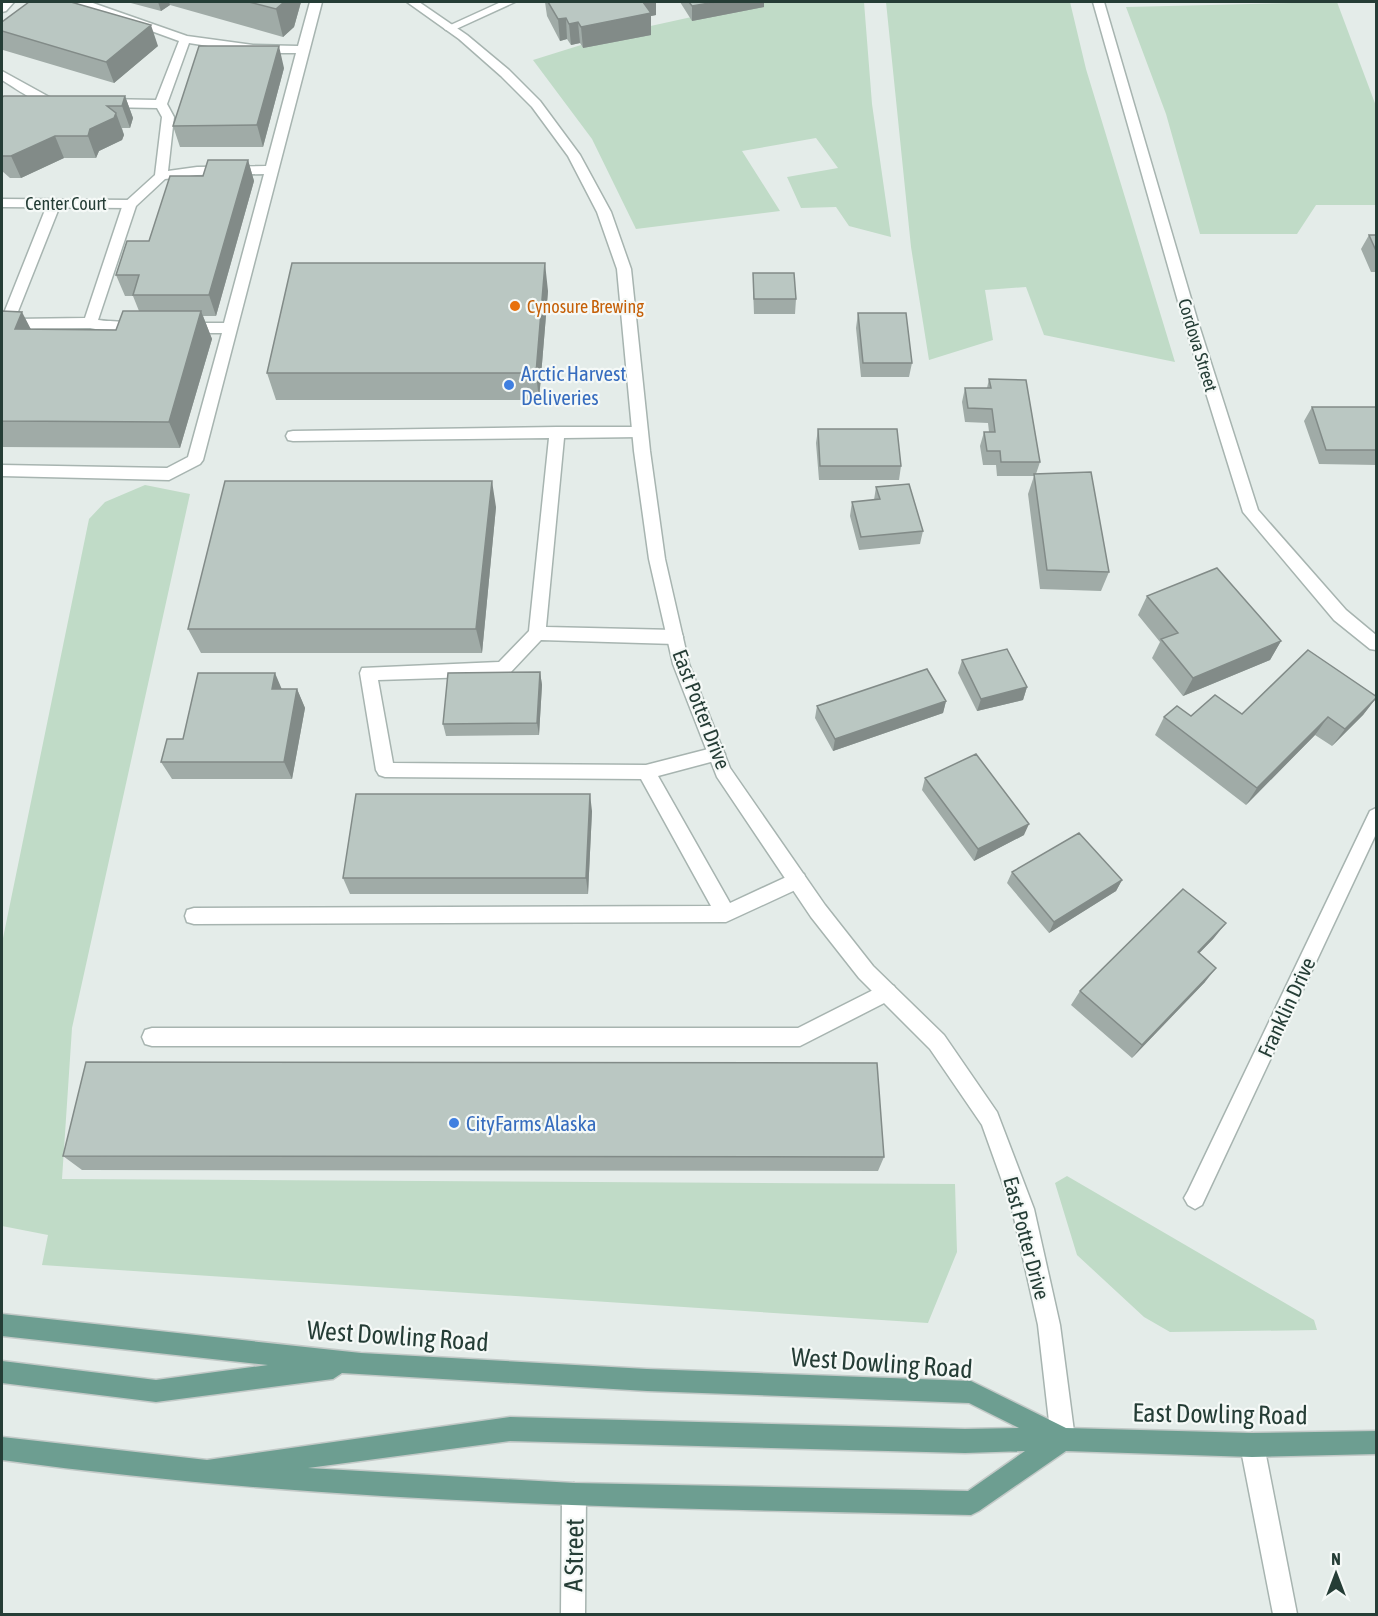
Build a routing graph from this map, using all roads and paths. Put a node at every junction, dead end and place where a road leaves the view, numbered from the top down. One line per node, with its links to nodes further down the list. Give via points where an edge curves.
1 (8, 2): 7 (street)
2 (81, 2): 9 (street)
3 (316, 2): 10 (street)
4 (412, 2): 8 (street, East Potter Drive)
5 (509, 2): 8 (street)
6 (1098, 2): 31 (street, Cordova Street, via 1251,512 1340,615)
7 (2, 9)
8 (450, 28): 26 (street, East Potter Drive, via 536,104 574,155 604,212 624,269)
9 (185, 39): 10 (street, via 253,50); 14 (street)
10 (303, 50): 15 (street)
11 (2, 75): 12 (street, via 49,102)
12 (70, 102)
13 (91, 103): 14 (street)
14 (161, 104): 16 (street, via 168,117)
15 (272, 170): 16 (street, via 197,171); 24 (street)
16 (161, 176): 19 (street)
17 (2, 203): 18 (street, Center Court)
18 (54, 203): 19 (street, Center Court); 21 (street)
19 (130, 204): 20 (street)
20 (90, 323): 21 (street); 22 (street)
21 (4, 324)
22 (151, 328)
23 (174, 328): 24 (street)
24 (230, 328): 28 (street, via 195,460 169,474)
25 (557, 432): 26 (street); 27 (street); 29 (street)
26 (640, 432): 30 (street, East Potter Drive, via 657,559)
27 (293, 436)
28 (2, 471)
29 (537, 633): 30 (street); 33 (street, via 503,669 368,673 385,770)
30 (675, 637): 32 (street, East Potter Drive, via 681,664)
31 (1377, 644)
32 (716, 754): 33 (street); 35 (street, East Potter Drive, via 723,772)
33 (646, 772): 36 (street)
34 (1377, 816): 40 (street, Franklin Drive)
35 (797, 880): 36 (street); 38 (street, East Potter Drive, via 866,972)
36 (726, 914): 37 (street)
37 (194, 916)
38 (887, 992): 39 (street, via 800,1037); 44 (street, East Potter Drive, via 937,1042 990,1119 1023,1209 1049,1325)
39 (152, 1037)
40 (1195, 1198)
41 (2, 1325): 42 (main road, West Dowling Road)
42 (361, 1364): 43 (main road, via 156,1391); 44 (main road, West Dowling Road, via 972,1392)
43 (2, 1372)
44 (1063, 1439): 46 (main road, East Dowling Road); 48 (main road, East Dowling Road, via 965,1441 510,1429); 49 (main road, via 971,1503)
45 (1377, 1443): 46 (main road, East Dowling Road)
46 (1252, 1445): 51 (street)
47 (2, 1448): 48 (main road)
48 (210, 1470): 49 (main road, via 362,1484 518,1489)
49 (574, 1495): 50 (street, A Street)
50 (573, 1614)
51 (1284, 1614)

